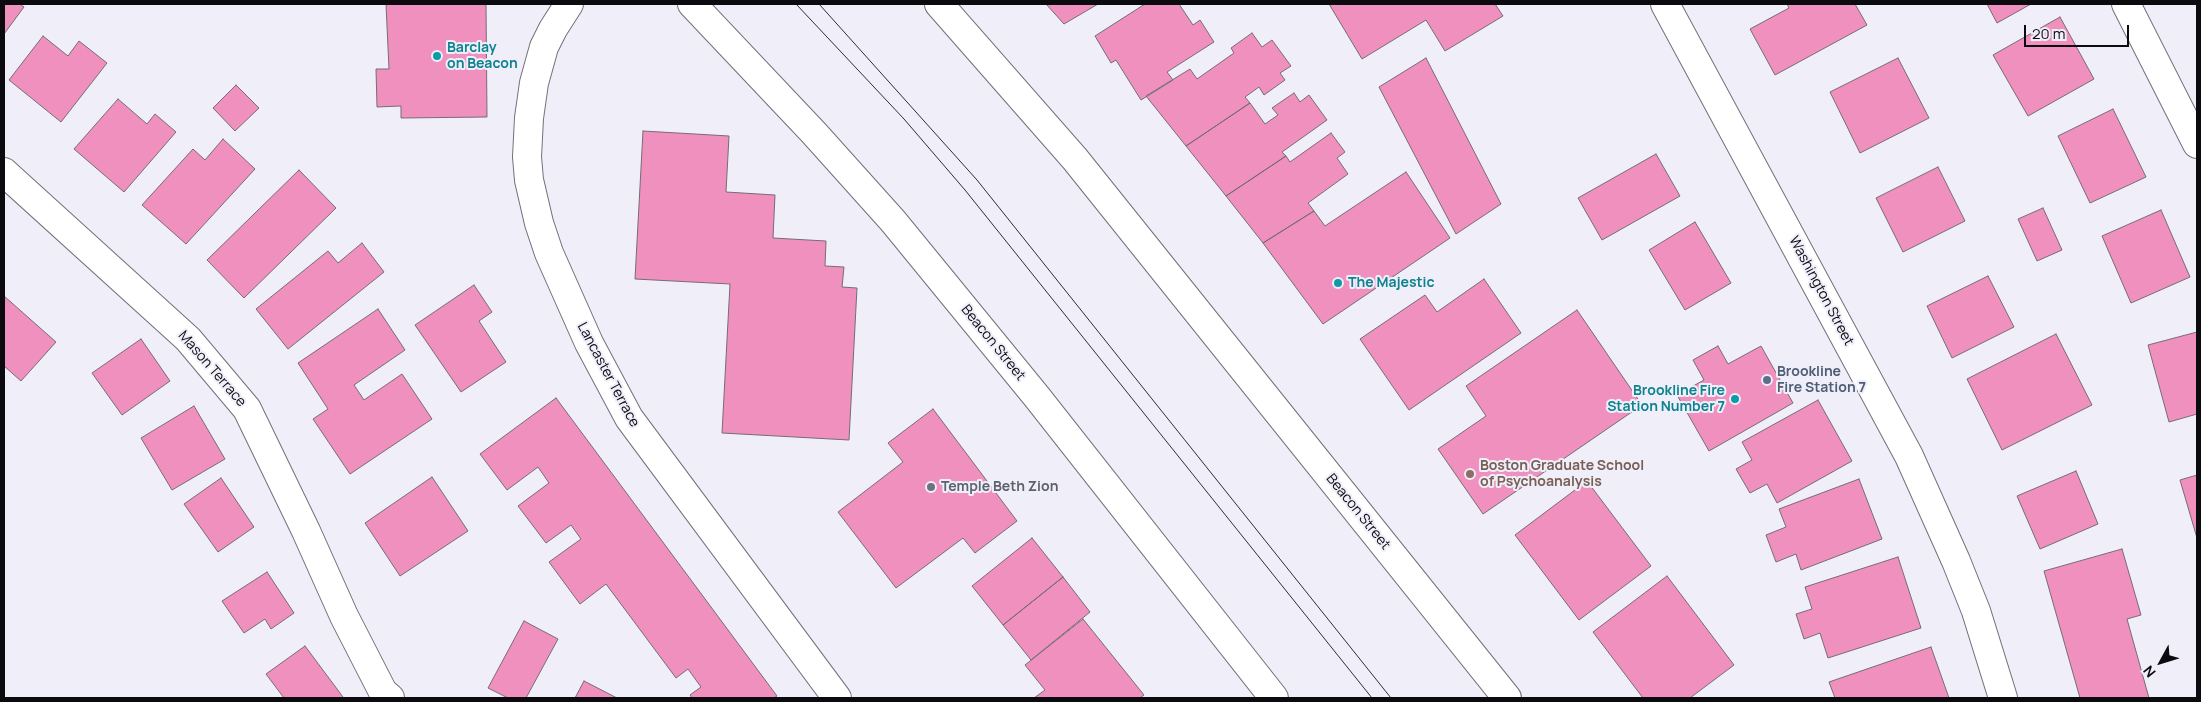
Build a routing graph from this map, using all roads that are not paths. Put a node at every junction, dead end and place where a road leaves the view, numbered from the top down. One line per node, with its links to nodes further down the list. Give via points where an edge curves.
1 (569, 4): 9 (main road, Lancaster Terrace, via 538,62 529,118 527,157 530,180 549,253 588,343 641,436)
2 (692, 4): 10 (main road, Beacon Street, via 893,221 1037,397)
3 (939, 4): 11 (main road, Beacon Street, via 1106,196)
4 (1665, 4): 12 (main road, Washington Street, via 1909,456 1976,611)
5 (2126, 4): 6 (main road)
6 (2197, 144)
7 (4, 172): 8 (main road, Mason Terrace, via 188,339 247,409 344,616 383,692)
8 (390, 698)
9 (837, 698)
10 (1274, 698)
11 (1507, 698)
12 (2003, 698)

